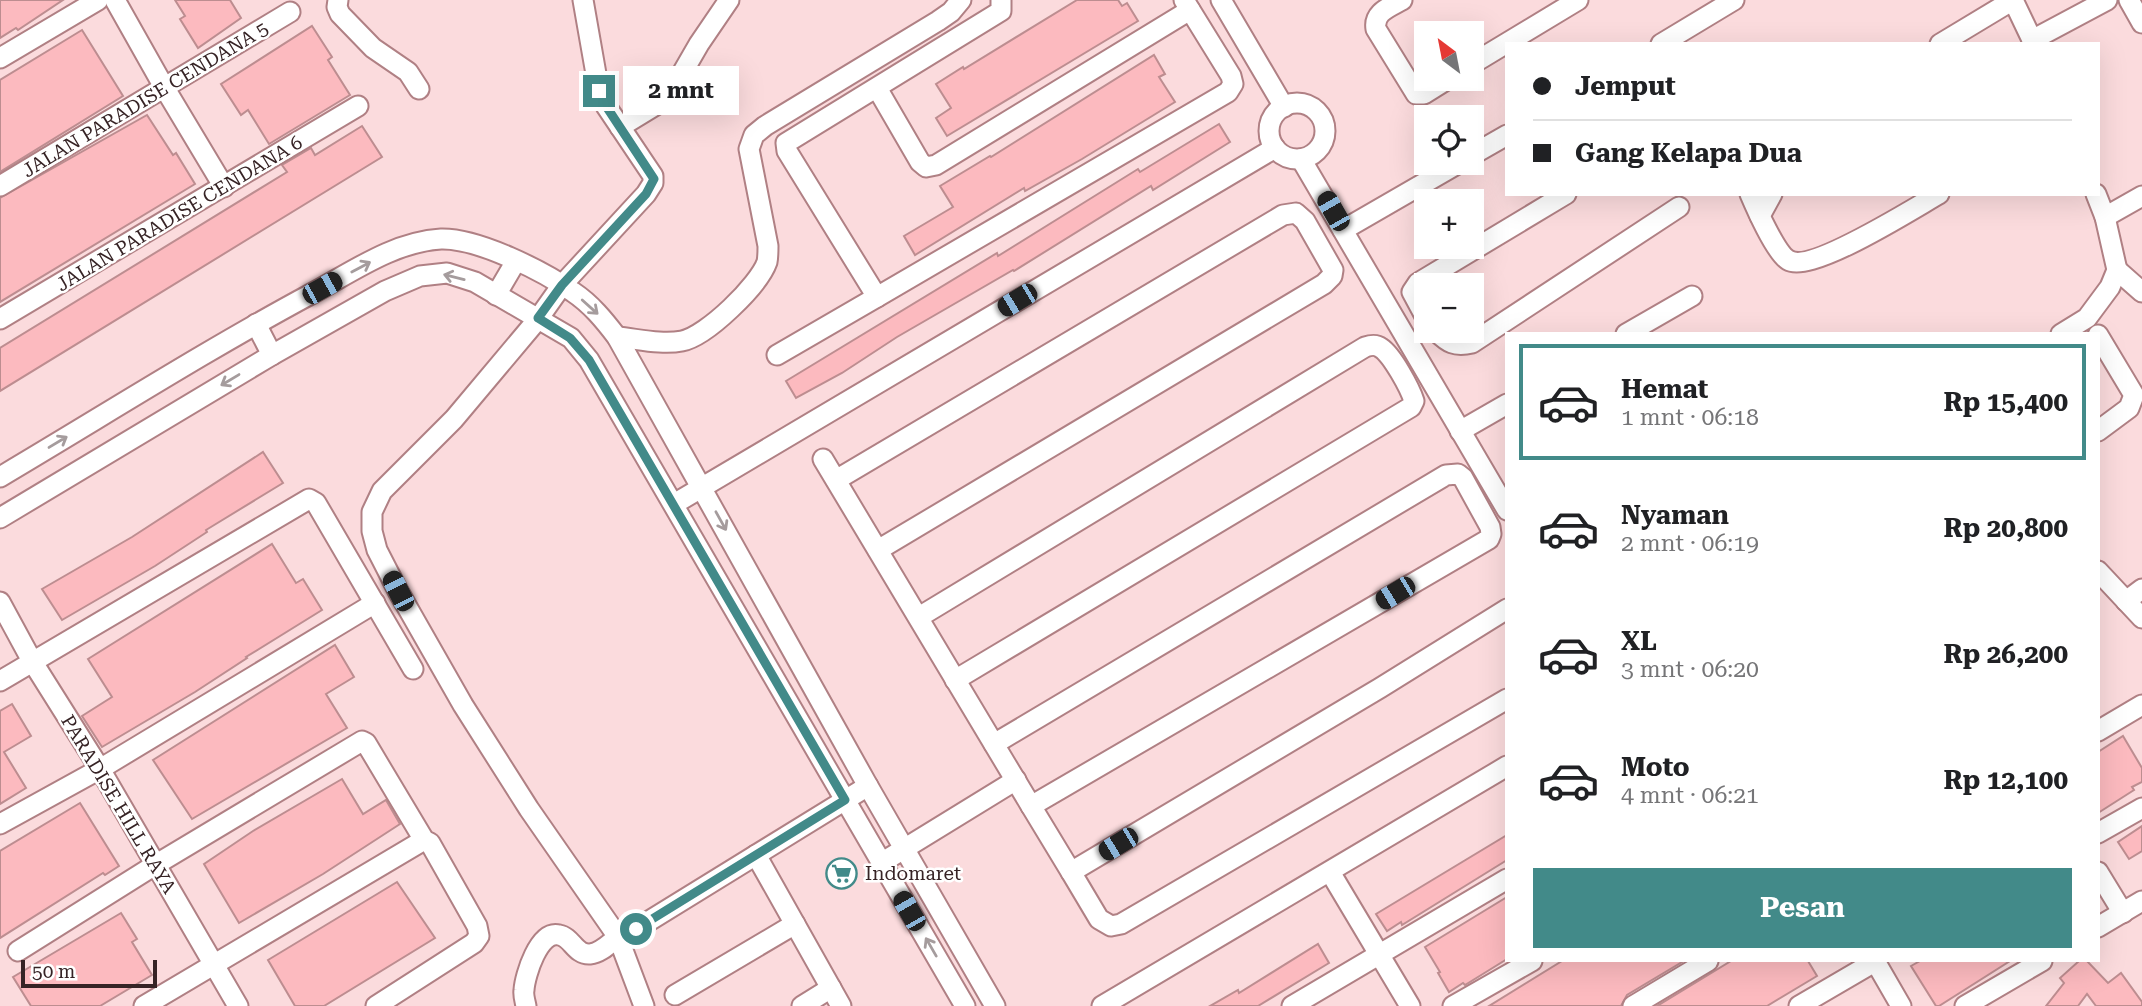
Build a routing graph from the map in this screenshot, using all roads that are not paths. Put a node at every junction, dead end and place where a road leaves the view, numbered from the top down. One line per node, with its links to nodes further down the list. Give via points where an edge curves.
1 (98, 0): 25 (street)
2 (115, 0): 26 (street)
3 (338, 0): 28 (street, via 340,14 373,48 408,72)
4 (583, 0): 32 (street, via 599,91)
5 (729, 0): 32 (street, via 673,89 661,102)
6 (961, 0): 65 (street, via 938,21 754,135 749,149 768,260 727,314 683,341)
7 (1020, 0): 15 (street)
8 (1222, 0): 31 (street)
9 (1402, 0): 29 (street, via 1374,21)
10 (1578, 0): 19 (street)
11 (1734, 0): 20 (street)
12 (2013, 0): 21 (street); 22 (street)
13 (2108, 0): 22 (street)
14 (2129, 0): 18 (street)
15 (1001, 5): 27 (street)
16 (1187, 5): 27 (street, via 936,165 926,167 920,162); 57 (street, via 1231,75 1233,84 1228,92)
17 (290, 12): 26 (street, JALAN PARADISE CENDANA 5)
18 (2142, 23)
19 (1508, 42)
20 (1664, 42)
21 (1943, 42)
22 (2033, 42)
23 (1505, 44): 24 (street)
24 (1484, 57)
25 (0, 58)
26 (164, 88): 38 (street, JALAN PARADISE CENDANA 5); 39 (street)
27 (877, 88): 57 (street, via 785,146)
28 (419, 89)
29 (1414, 91)
30 (358, 106): 39 (street, JALAN PARADISE CENDANA 6)
31 (1284, 107): 34 (street, via 1270,127); 36 (street, via 1309,106 1322,118 1322,144)
32 (620, 127): 53 (street, via 654,179 646,194)
33 (1505, 136): 35 (street)
34 (1275, 148): 36 (street, via 1287,157); 77 (street)
35 (1484, 148)
36 (1301, 159): 49 (street)
37 (1438, 175): 49 (street)
38 (0, 186)
39 (224, 187): 59 (street, JALAN PARADISE CENDANA 6)
40 (1563, 196): 52 (street)
41 (1750, 196): 47 (street)
42 (1771, 196): 47 (street)
43 (1935, 196): 47 (street, via 1825,256 1799,263 1784,257)
44 (2097, 196): 48 (street)
45 (2142, 196): 48 (street)
46 (1679, 207): 64 (street)
47 (1760, 216)
48 (2105, 217): 51 (street)
49 (1343, 230): 73 (street)
50 (516, 261): 53 (street); 55 (street); 60 (street, one-way to 50, via 414,243 466,241)
51 (2117, 270): 54 (street); 61 (street)
52 (1435, 273)
53 (562, 285): 58 (street); 65 (street, one-way to 65, via 598,313)
54 (2142, 292)
55 (496, 295): 58 (street); 69 (street, one-way to 69, via 447,273 420,276 384,291)
56 (1692, 296): 62 (street)
57 (877, 297): 70 (street)
58 (538, 318): 79 (street, via 570,338 589,360); 119 (street, via 454,419 382,491 372,512 372,531 398,591 463,705 529,809)
59 (0, 319)
60 (256, 324): 69 (street); 75 (street, one-way to 60)
61 (2094, 329): 63 (street)
62 (1629, 332)
63 (2074, 332)
64 (1484, 335)
65 (617, 337): 77 (street)
66 (2100, 339): 72 (street, via 2134,396 2129,408)
67 (1451, 343): 68 (street)
68 (1472, 343)
69 (272, 355): 80 (street, one-way to 80)
70 (778, 355)
71 (1505, 405): 73 (street)
72 (2100, 430)
73 (1460, 431): 78 (street)
74 (823, 459): 76 (street)
75 (0, 478)
76 (836, 480): 81 (street); 81 (street, via 1283,215 1296,213 1311,231 1333,270 1324,284)
77 (702, 486): 79 (street); 100 (street, one-way to 100)
78 (1504, 500)
79 (674, 504): 101 (street)
80 (0, 518)
81 (878, 550): 87 (street)
82 (2100, 572): 83 (street)
83 (2134, 595): 88 (street)
84 (0, 602): 89 (street, PARADISE HILL RAYA)
85 (375, 603): 89 (street, via 316,503 309,499); 90 (street); 98 (street)
86 (1505, 609): 111 (street)
87 (919, 617): 91 (street); 91 (street, via 1365,348 1373,345 1387,353 1412,392 1411,407)
88 (2142, 618)
89 (33, 661): 92 (street); 98 (street, PARADISE HILL RAYA)
90 (413, 668)
91 (956, 680): 96 (street)
92 (0, 681)
93 (1505, 700): 111 (street, via 1121,924 1111,926 1099,919)
94 (2142, 705): 95 (street)
95 (2100, 730)
96 (994, 744): 99 (street); 102 (street, via 1446,475 1463,478 1490,527 1489,539)
97 (1505, 767): 112 (street)
98 (100, 769): 104 (street); 110 (street, PARADISE HILL RAYA)
99 (1016, 780): 102 (street); 107 (street)
100 (868, 786): 101 (street); 107 (street)
101 (845, 800): 108 (street); 109 (street)
102 (1031, 806): 111 (street)
103 (2142, 808): 105 (street)
104 (0, 824)
105 (2100, 832)
106 (424, 839): 110 (street, via 362,741); 127 (street); 130 (street, via 464,902 479,936)
107 (905, 849): 109 (street); 138 (street)
108 (757, 855): 117 (street); 119 (street)
109 (881, 863): 137 (street, one-way to 109)
110 (155, 864): 120 (street); 127 (street, PARADISE HILL RAYA)
111 (1071, 872)
112 (1330, 872): 121 (street); 139 (street)
113 (2100, 876): 116 (street)
114 (1505, 880): 121 (street)
115 (2142, 901): 116 (street)
116 (2123, 913): 118 (street)
117 (795, 924): 128 (street); 129 (street)
118 (2100, 927)
119 (627, 933): 133 (street, via 591,954 579,952 561,935 546,938 533,959 524,990); 134 (street)
120 (19, 951)
121 (1380, 955): 140 (street); 141 (street)
122 (1530, 962): 142 (street)
123 (1706, 962): 143 (street)
124 (1873, 962): 144 (street)
125 (1876, 962): 145 (street)
126 (2040, 962): 146 (street)
127 (214, 965): 131 (street); 132 (street, PARADISE HILL RAYA)
128 (831, 988): 135 (street); 136 (street)
129 (675, 995)
130 (386, 1003)
131 (144, 1006)
132 (239, 1006)
133 (526, 1006)
134 (643, 1006)
135 (802, 1006)
136 (841, 1006)
137 (965, 1006)
138 (995, 1006)
139 (1102, 1006)
140 (1293, 1006)
141 (1409, 1006)
142 (1453, 1006)
143 (1633, 1006)
144 (1798, 1006)
145 (1901, 1006)
146 (1965, 1006)

